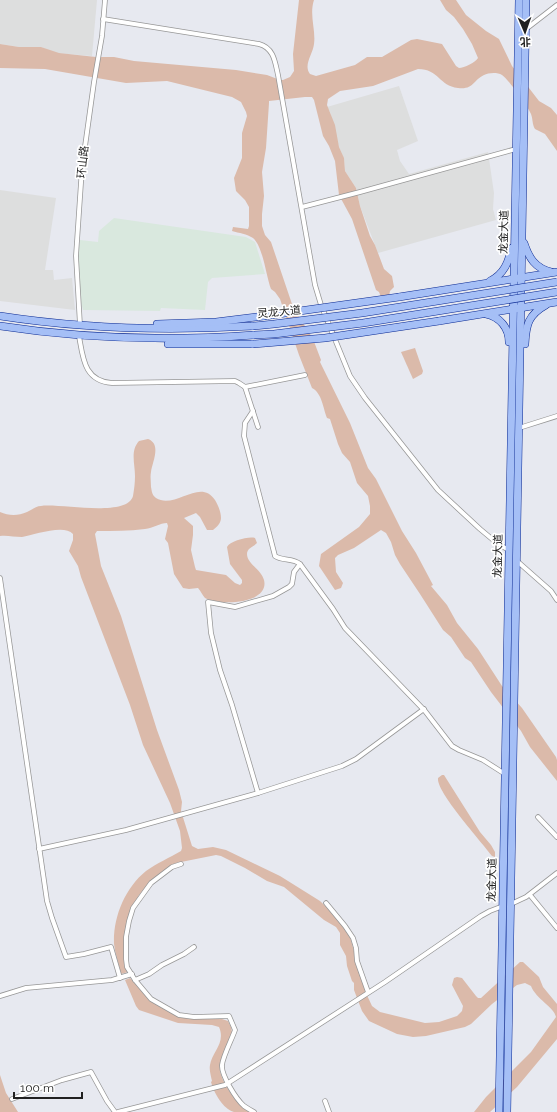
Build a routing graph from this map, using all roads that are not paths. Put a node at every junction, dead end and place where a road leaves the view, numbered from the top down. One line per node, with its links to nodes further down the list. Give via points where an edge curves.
1 (105, 0): 5 (street, 环山路)
2 (519, 0): 7 (main road, 龙金大道)
3 (526, 0): 6 (main road, 龙金大道)
4 (557, 5): 6 (street)
5 (103, 19): 8 (street, via 267,47 273,54 278,75); 20 (street, 环山路, via 82,168 76,253)
6 (526, 29): 9 (main road, 龙金大道)
7 (516, 149): 8 (street); 9 (main road, 龙金大道)
8 (302, 207): 32 (street, via 318,293 350,376 438,490 480,529)
9 (519, 237): 10 (main road, via 534,264 544,270); 11 (main road, 龙金大道); 13 (main road, via 504,270 495,278)
10 (556, 272): 11 (main road)
11 (518, 278): 13 (main road); 16 (main road, 龙金大道)
12 (557, 282): 21 (main road, 灵龙大道, bridge, via 362,313 274,324 184,329)
13 (480, 284): 21 (main road, bridge, via 264,316 210,322)
14 (557, 292): 23 (main road, 灵龙大道, bridge, via 363,323 289,332 185,339)
15 (553, 303): 16 (main road); 26 (main road, via 535,313 527,324 524,373)
16 (517, 308): 17 (main road); 26 (main road, 龙金大道); 27 (main road, 龙金大道)
17 (480, 314): 23 (main road, bridge, via 325,338 253,344 162,343); 27 (main road, via 498,319 508,331)
18 (0, 316): 20 (main road, 灵龙大道)
19 (0, 326): 22 (main road, 灵龙大道)
20 (80, 326): 21 (main road, 灵龙大道)
21 (106, 327)
22 (79, 336): 23 (main road, 灵龙大道); 25 (street, via 86,367 91,375 101,381 235,381)
23 (96, 337)
24 (305, 375): 25 (street)
25 (245, 387): 28 (street)
26 (520, 392): 31 (main road, 龙金大道)
27 (512, 395): 32 (main road, 龙金大道)
28 (253, 412): 30 (street); 34 (street, via 246,423 244,436 273,553 278,558 297,561)
29 (557, 416): 31 (street)
30 (258, 427)
31 (519, 428): 33 (main road, 龙金大道)
32 (510, 551): 38 (main road, 龙金大道)
33 (517, 561): 36 (street, via 551,591); 47 (main road, 龙金大道)
34 (300, 564): 37 (street, via 346,628); 39 (street, via 294,572 292,584 273,596 235,607 208,602 211,633 220,670)
35 (0, 578): 42 (street)
36 (557, 600)
37 (424, 710): 38 (street, via 454,747 483,760); 39 (street, via 352,762)
38 (505, 774): 47 (main road, 龙金大道)
39 (258, 793): 42 (street, via 126,830)
40 (538, 816): 41 (street)
41 (557, 836)
42 (39, 849): 51 (street, via 50,912 66,957 111,947)
43 (180, 864): 50 (street, via 172,866 151,883 134,908 128,922 126,944 126,963)
44 (557, 873): 45 (street)
45 (530, 895): 47 (street); 48 (street)
46 (326, 903): 53 (street, via 353,938)
47 (507, 905): 53 (street, via 481,916); 58 (main road, 龙金大道, via 501,998 500,1082); 58 (main road, 龙金大道, via 508,1074)
48 (557, 928)
49 (194, 947): 52 (street)
50 (132, 974): 51 (street); 52 (street)
51 (120, 978): 54 (street, via 26,988)
52 (135, 980): 55 (street, via 151,999 179,1015 229,1016 235,1030 222,1064)
53 (367, 993): 55 (street)
54 (0, 996)
55 (226, 1084): 59 (street); 60 (street, via 242,1104)
56 (12, 1099): 59 (street, via 91,1072 107,1101)
57 (325, 1101): 61 (street)
58 (503, 1110)
59 (117, 1112)
60 (254, 1112)
61 (329, 1112)

